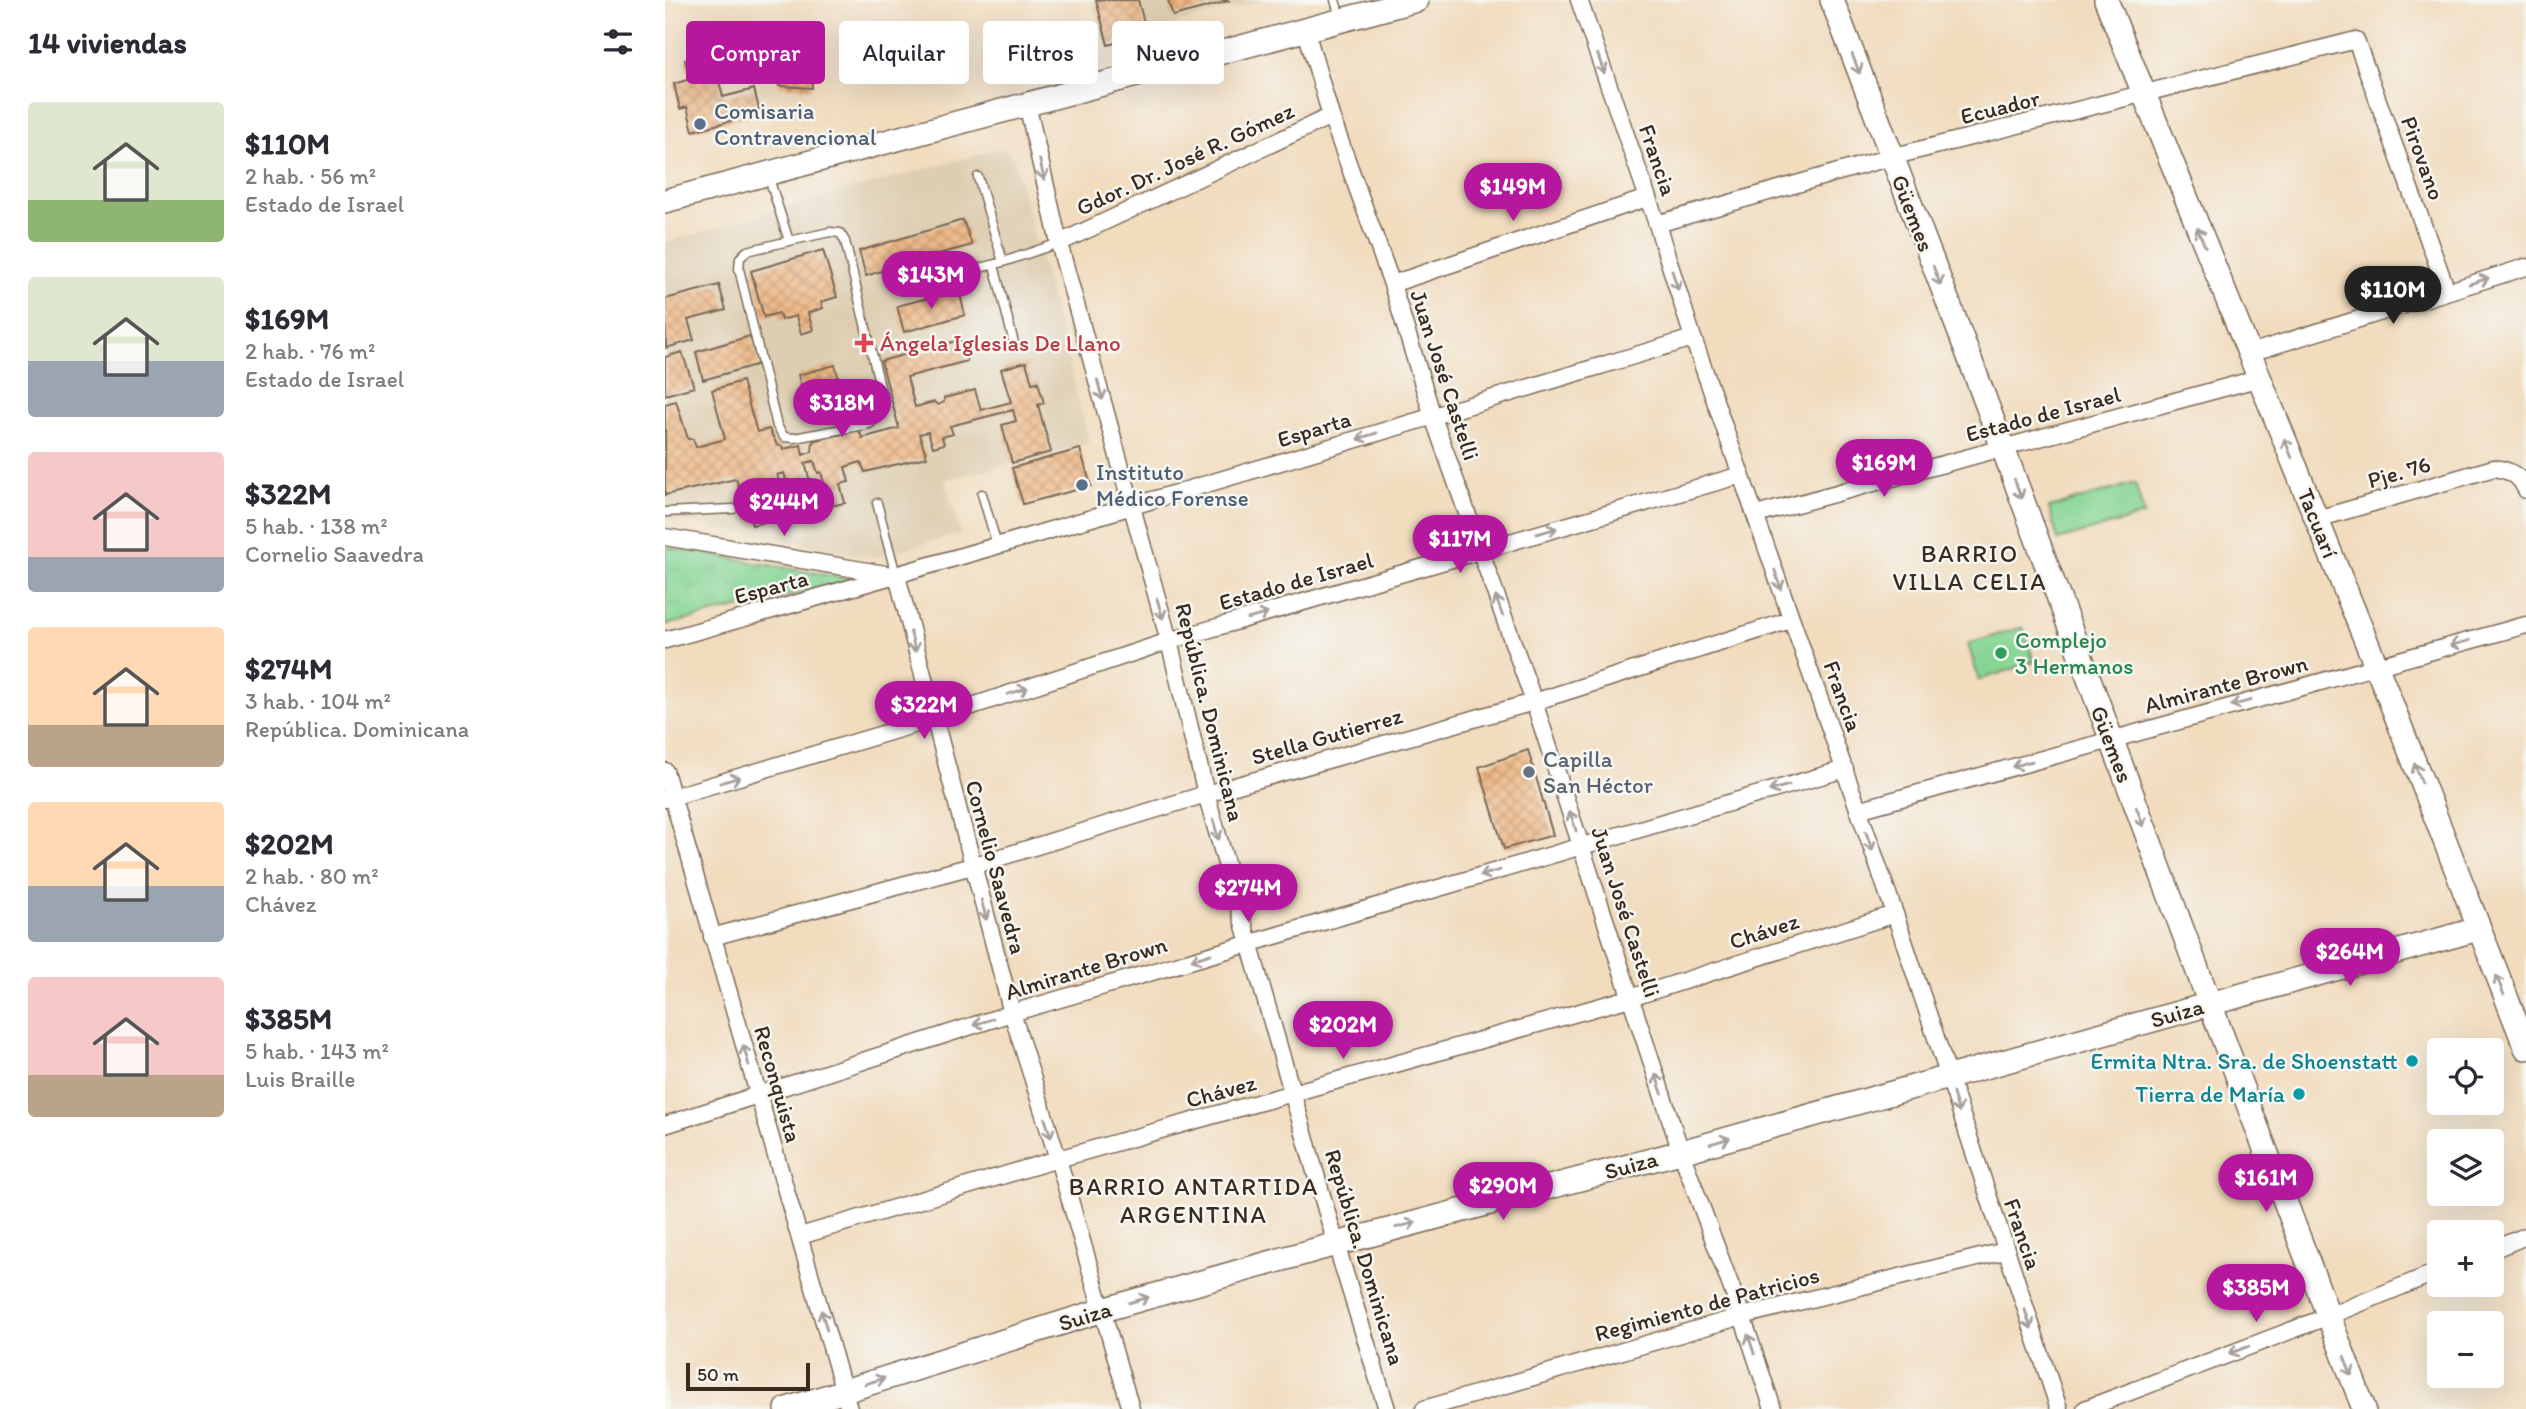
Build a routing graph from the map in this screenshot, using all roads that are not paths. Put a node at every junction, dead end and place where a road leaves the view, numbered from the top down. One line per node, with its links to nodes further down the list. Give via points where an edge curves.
1 (1417, 0): 5 (street)
2 (1579, 0): 14 (street, Francia, one-way to 14)
3 (1832, 0): 11 (street, Güemes, one-way to 11)
4 (2106, 0): 8 (street, Tacuarí)
5 (1345, 12): 6 (street)
6 (1306, 31): 9 (street); 10 (street, Juan José Castelli)
7 (2356, 40): 8 (street, Ecuador); 23 (street, Pirovano)
8 (2143, 95): 11 (street, Ecuador); 26 (street, Tacuarí, one-way to 8)
9 (1027, 104): 12 (street); 18 (street, República. Dominicana, one-way to 18)
10 (1331, 116): 18 (street, Gdor. Dr. José R. Gómez); 22 (street, Juan José Castelli)
11 (1891, 157): 16 (street, Ecuador); 29 (street, Güemes, one-way to 29)
12 (767, 172): 15 (street); 17 (lane)
13 (978, 177): 19 (lane)
14 (1647, 198): 16 (street, Francia); 22 (street)
15 (665, 201)
16 (1657, 224): 24 (street, Francia, one-way to 24)
17 (789, 241): 17 (lane, via 747,251 740,258 741,280 776,426 783,437 794,438 869,424 880,415 883,399 845,242 840,233 831,232)
18 (1059, 243): 19 (lane); 34 (street, República. Dominicana, one-way to 34)
19 (999, 264): 21 (lane); 25 (lane)
20 (2526, 267): 23 (street, one-way to 20)
21 (941, 278)
22 (1392, 284): 28 (street, Juan José Castelli)
23 (2448, 291): 26 (street)
24 (1693, 338): 28 (street, Esparta); 30 (street, Francia)
25 (1015, 347)
26 (2250, 353): 27 (street, Tacuarí)
27 (2260, 378): 29 (street, Estado de Israel); 38 (street, Tacuarí, one-way to 27)
28 (1433, 416): 34 (street, Esparta, one-way to 34); 41 (street, Juan José Castelli)
29 (2003, 448): 37 (street, Estado de Israel); 50 (street, Güemes, one-way to 50)
30 (1741, 475): 37 (street, Francia); 41 (street, Estado de Israel, one-way to 30)
31 (2526, 490): 38 (street, Pje. 76, via 2522,480 2508,470 2494,468)
32 (982, 494): 40 (lane)
33 (877, 503): 42 (lane)
34 (1132, 508): 40 (street, Esparta); 46 (street, República. Dominicana, one-way to 46)
35 (733, 509): 36 (lane)
36 (665, 512)
37 (1756, 515): 43 (street, Francia, one-way to 43)
38 (2317, 519): 47 (street, Tacuarí)
39 (665, 537): 42 (street)
40 (997, 545): 42 (street, Esparta)
41 (1479, 550): 46 (street, Estado de Israel, one-way to 41); 48 (street, Juan José Castelli, one-way to 41)
42 (897, 576): 45 (street, Esparta); 49 (street, Cornelio Saavedra, one-way to 49)
43 (1791, 620): 48 (street, Stella Gutierrez); 51 (street, Francia)
44 (2526, 625): 47 (street, Almirante Brown, one-way to 47)
45 (665, 640)
46 (1169, 641): 49 (street, Estado de Israel, one-way to 46); 53 (street, República. Dominicana)
47 (2376, 666): 50 (street, Almirante Brown, one-way to 50); 59 (street, Tacuarí, one-way to 47)
48 (1534, 702): 53 (street, Stella Gutierrez); 56 (street, Juan José Castelli, one-way to 48)
49 (933, 719): 54 (street, Estado de Israel, one-way to 49); 57 (street, Cornelio Saavedra)
50 (2111, 740): 55 (street, Almirante Brown, one-way to 55); 63 (street, Güemes, one-way to 63)
51 (1845, 769): 55 (street, Francia); 56 (street, Almirante Brown, one-way to 56)
52 (665, 771): 54 (street, Reconquista)
53 (1206, 794): 57 (street, Stella Gutierrez); 61 (street, República. Dominicana, one-way to 61)
54 (669, 798): 60 (street, Reconquista)
55 (1859, 810): 58 (street, Francia, one-way to 58)
56 (1581, 846): 61 (street, Almirante Brown, one-way to 61); 62 (street, Juan José Castelli)
57 (972, 866): 60 (street, Stella Gutierrez); 64 (street, Cornelio Saavedra, one-way to 64)
58 (1895, 914): 62 (street, Chávez); 66 (street, Francia)
59 (2478, 929): 63 (street, Suiza); 65 (street, Tacuarí, one-way to 59)
60 (712, 937): 67 (street, Reconquista, one-way to 60)
61 (1248, 943): 64 (street, Almirante Brown, one-way to 64); 68 (street, República. Dominicana)
62 (1630, 998): 68 (street, Chávez); 70 (street, Juan José Castelli, one-way to 62)
63 (2210, 1004): 66 (street, Suiza); 80 (street, Güemes)
64 (1012, 1013): 67 (street, Almirante Brown, one-way to 67); 71 (street, Cornelio Saavedra, one-way to 71)
65 (2526, 1048)
66 (1947, 1076): 70 (street, Suiza, one-way to 66); 76 (street, Francia, one-way to 76)
67 (758, 1095): 69 (street, Almirante Brown); 72 (street, Reconquista)
68 (1292, 1095): 71 (street, Chávez); 74 (street, República. Dominicana)
69 (665, 1125)
70 (1682, 1152): 74 (street, Suiza, one-way to 70); 79 (street, Juan José Castelli)
71 (1058, 1159): 72 (street, Chávez); 78 (street, Cornelio Saavedra)
72 (800, 1236): 81 (street, Reconquista, one-way to 72)
73 (2526, 1236): 75 (street)
74 (1336, 1244): 78 (street, Suiza, one-way to 74); 84 (street, República. Dominicana)
75 (2504, 1245)
76 (2005, 1251): 79 (street, Regimiento de Patricios); 87 (street, Francia, one-way to 87)
77 (2427, 1276): 80 (street)
78 (1103, 1310): 81 (street, Suiza, one-way to 78); 83 (street, Cornelio Saavedra)
79 (1742, 1315): 85 (street, Regimiento de Patricios); 86 (street, Juan José Castelli, one-way to 79)
80 (2329, 1317): 88 (street, one-way to 88); 89 (street, Güemes, one-way to 89)
81 (847, 1400): 82 (street, Suiza)
82 (787, 1409)
83 (1131, 1409)
84 (1387, 1409)
85 (1424, 1409)
86 (1773, 1409)
87 (2059, 1409)
88 (2085, 1409)
89 (2364, 1409)

